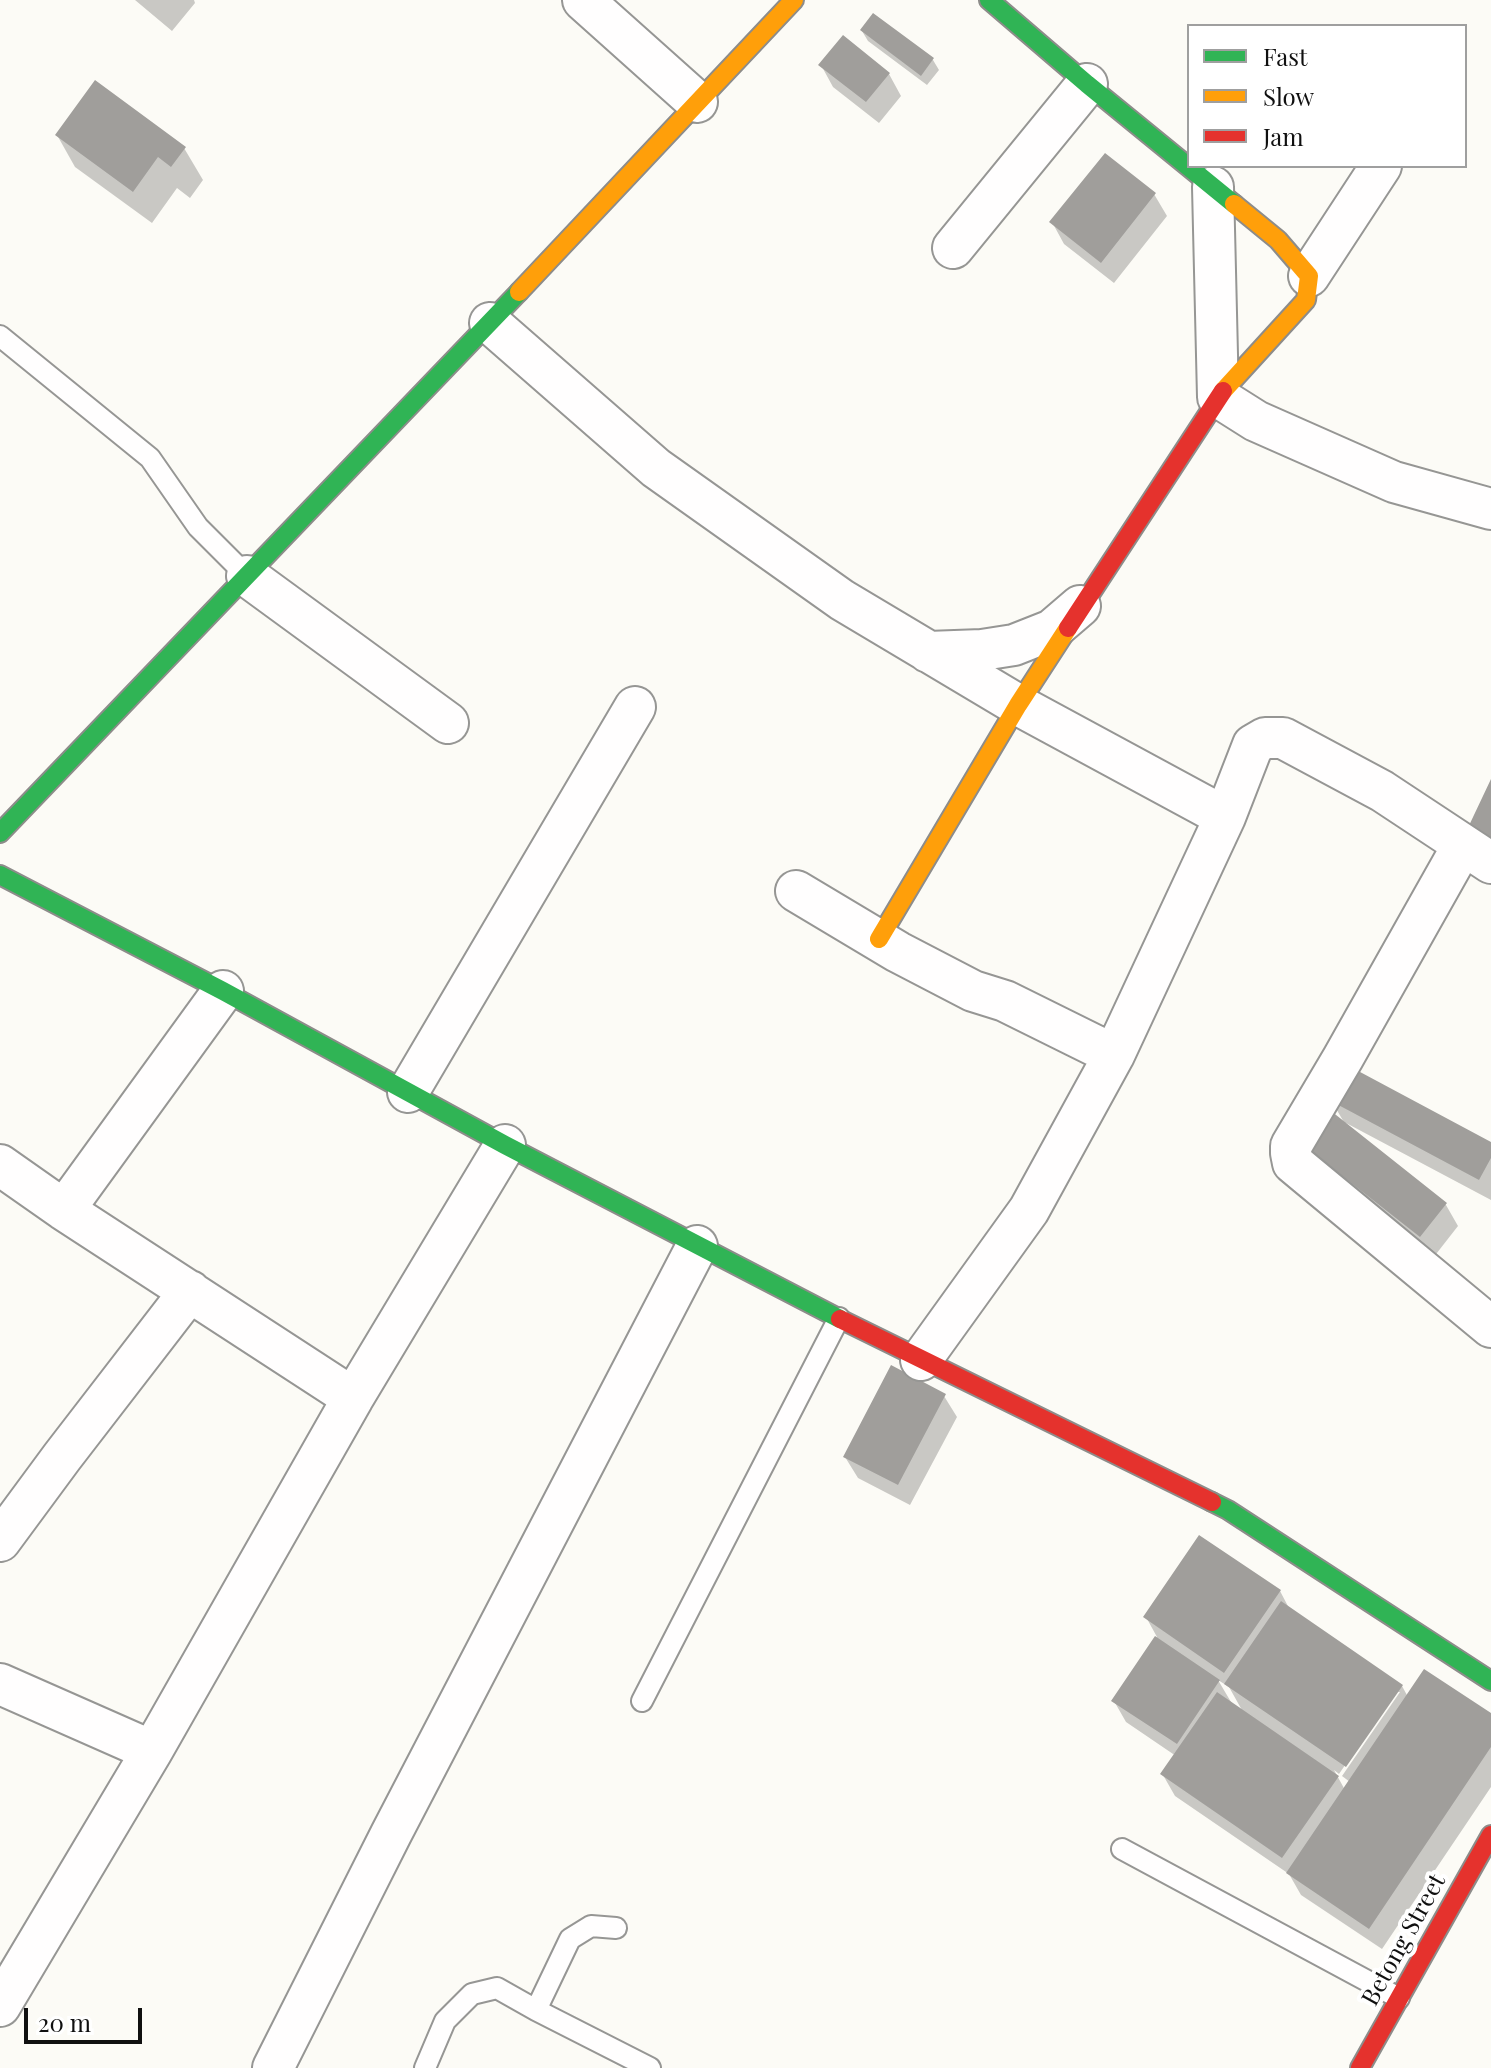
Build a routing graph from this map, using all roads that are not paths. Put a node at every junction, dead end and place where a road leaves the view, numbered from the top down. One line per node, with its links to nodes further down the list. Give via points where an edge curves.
1 (583, 0): 5 (street)
2 (794, 0): 5 (street)
3 (989, 0): 4 (street)
4 (1087, 84): 6 (street); 10 (street)
5 (697, 102): 12 (street)
6 (1187, 166)
7 (1190, 168): 9 (street)
8 (1380, 168): 11 (street)
9 (1213, 187): 11 (street, via 1278,240); 14 (street)
10 (953, 248)
11 (1309, 276): 14 (street, via 1306,300)
12 (490, 323): 16 (street); 18 (street, via 656,468 842,600)
13 (0, 336): 16 (lane, via 150,458 198,527)
14 (1218, 397): 15 (street, via 1256,421 1394,482); 17 (street)
15 (1491, 509)
16 (247, 576): 21 (street); 23 (street)
17 (1084, 603): 18 (street, via 1052,630 1014,645); 19 (street)
18 (928, 652): 19 (street)
19 (1018, 705): 22 (street); 27 (street)
20 (635, 707): 30 (street)
21 (448, 723)
22 (1225, 817): 24 (street, via 1253,745 1265,738 1283,738 1382,791); 29 (street)
23 (0, 833)
24 (1477, 854): 37 (street, via 1343,1058 1291,1153 1293,1163)
25 (0, 875): 28 (street)
26 (796, 891): 27 (street)
27 (879, 939): 29 (street, via 973,991 1005,1001)
28 (223, 991): 30 (street); 33 (street)
29 (1114, 1055): 38 (street, via 1029,1210)
30 (408, 1092): 31 (street)
31 (505, 1145): 34 (street); 39 (street)
32 (0, 1165): 33 (street)
33 (64, 1210): 35 (street)
34 (697, 1246): 36 (street); 51 (street)
35 (190, 1291): 39 (street); 40 (street)
36 (839, 1318): 38 (street); 43 (lane)
37 (1491, 1327)
38 (921, 1360): 41 (street, via 1228,1510)
39 (353, 1398): 44 (street)
40 (0, 1541)
41 (1491, 1681)
42 (0, 1684): 44 (street)
43 (642, 1701)
44 (152, 1751): 49 (street)
45 (1491, 1835): 48 (street, Betong Street)
46 (1122, 1849): 48 (lane)
47 (616, 1928): 50 (lane, via 591,1926 570,1939)
48 (1399, 1998): 54 (street, Betong Street)
49 (0, 2006)
50 (536, 2010): 52 (lane, via 497,1988 472,1994 445,2021); 53 (lane)
51 (273, 2068)
52 (425, 2068)
53 (650, 2068)
54 (1360, 2068)

